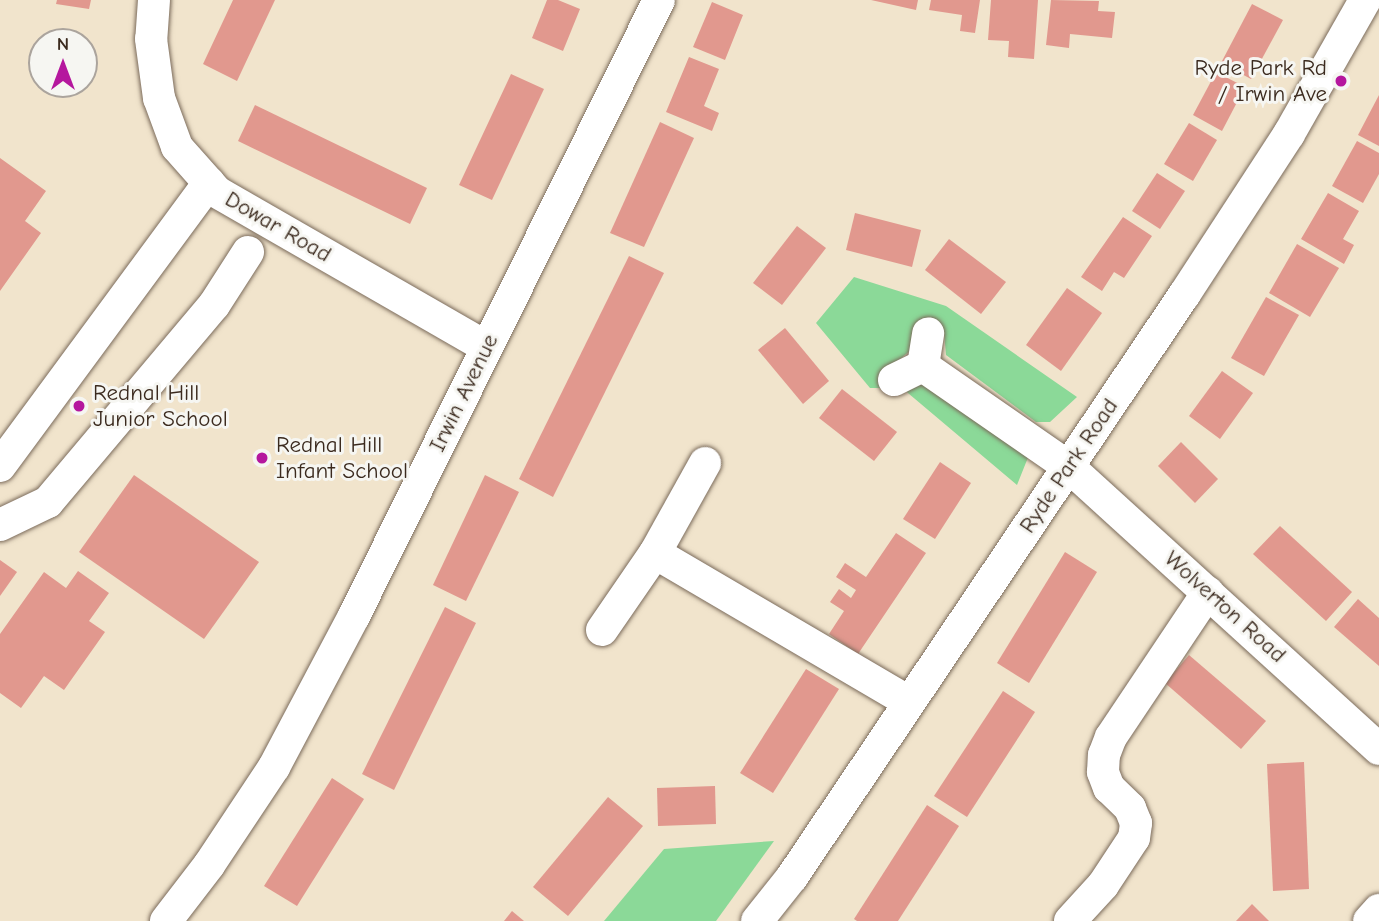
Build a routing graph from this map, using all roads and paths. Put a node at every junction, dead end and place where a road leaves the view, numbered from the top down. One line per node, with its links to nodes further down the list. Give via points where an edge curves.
1 (154, 0): 4 (street, Dowar Road, via 150,39 159,98 177,147)
2 (659, 0): 7 (street, Irwin Avenue)
3 (1365, 0): 12 (street, Ryde Park Road, via 1289,134)
4 (209, 183): 7 (street, Dowar Road, via 216,192); 11 (street)
5 (248, 252): 13 (street, via 214,305 48,502)
6 (928, 333): 8 (street)
7 (487, 347): 20 (street, Irwin Avenue, via 274,767)
8 (923, 366): 9 (street); 12 (street, Wolverton Road)
9 (894, 380)
10 (705, 463): 14 (street)
11 (0, 466)
12 (1069, 467): 15 (street, Wolverton Road); 17 (street, Ryde Park Road)
13 (7, 512)
14 (655, 553): 16 (street); 17 (street)
15 (1208, 592): 18 (street, Wolverton Road); 22 (street, via 1107,746 1103,772 1109,788 1130,808 1136,823 1134,838 1103,885)
16 (602, 630)
17 (909, 702): 21 (street, Ryde Park Road, via 792,877)
18 (1379, 749)
19 (1379, 910): 23 (street)
20 (166, 921)
21 (757, 921)
22 (1070, 921)
23 (1369, 921)

